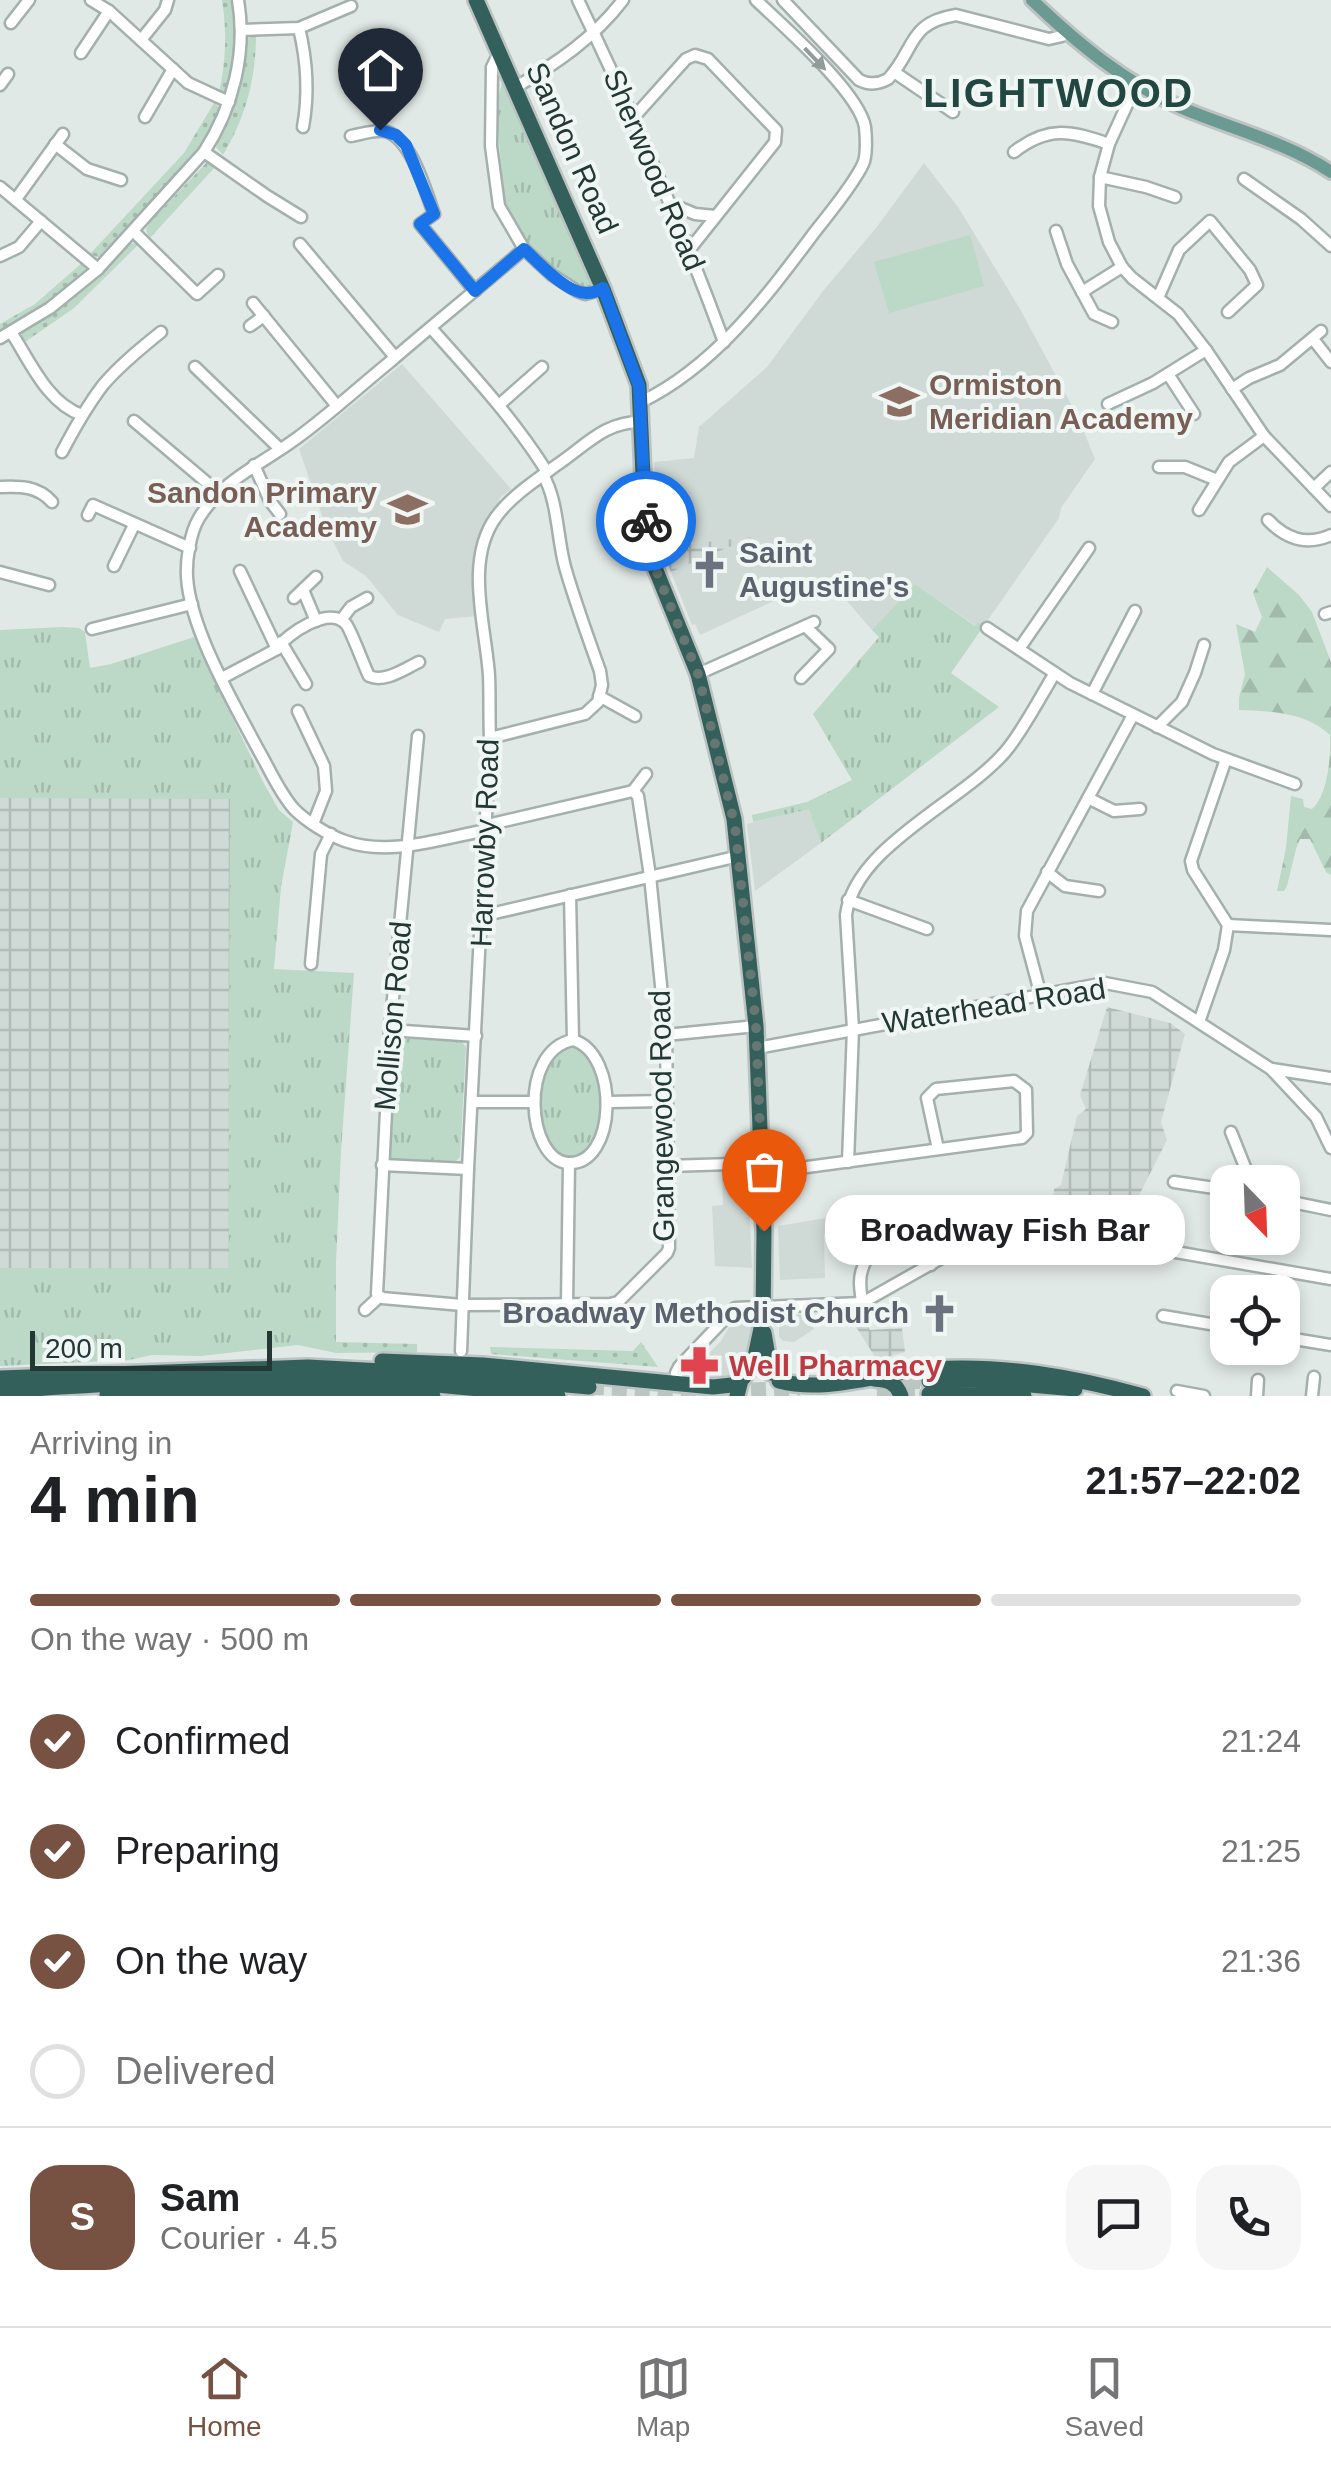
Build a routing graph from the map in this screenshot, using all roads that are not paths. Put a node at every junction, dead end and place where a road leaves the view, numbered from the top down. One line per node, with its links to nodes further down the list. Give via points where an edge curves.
1 (29, 0): 13 (street)
2 (91, 0): 12 (street)
3 (168, 0): 18 (street)
4 (238, 0): 15 (street)
5 (476, 0): 19 (highway, Sandon Road)
6 (578, 0): 16 (street, Sherwood Road)
7 (623, 0): 16 (street)
8 (756, 0): 72 (street, one-way to 72, via 860,112 865,162)
9 (782, 0): 22 (street, via 859,80 881,83)
10 (1032, 0): 17 (main road)
11 (352, 7): 14 (street)
12 (109, 11): 18 (street); 20 (street)
13 (11, 23)
14 (299, 28): 15 (street); 31 (street, via 307,82)
15 (240, 30): 27 (street)
16 (593, 32): 26 (street); 30 (street, Sherwood Road)
17 (1066, 32): 22 (street, via 1049,38 956,14 940,17 920,30); 25 (main road)
18 (141, 40): 21 (street)
19 (499, 52): 26 (highway, Sandon Road); 53 (street, via 492,68 490,146 499,206)
20 (81, 53)
21 (173, 70): 27 (street); 29 (street)
22 (894, 72): 28 (street)
23 (8, 74): 24 (street)
24 (0, 85)
25 (1136, 85): 35 (street); 38 (main road)
26 (516, 87): 59 (highway, Sandon Road)
27 (230, 102): 36 (street)
28 (953, 112)
29 (145, 117)
30 (634, 117): 45 (street, Sherwood Road); 46 (street, via 686,59 701,56 776,130 775,142)
31 (304, 127)
32 (63, 134): 34 (street)
33 (351, 136): 60 (street, via 380,130 406,145 434,214 420,224)
34 (55, 144): 40 (street, via 87,168); 44 (street)
35 (1109, 144): 37 (street, via 1074,132 1027,141); 39 (street)
36 (204, 152): 47 (street); 49 (street)
37 (1014, 152)
38 (1331, 172)
39 (1100, 177): 43 (street); 56 (street, via 1102,222)
40 (121, 180)
41 (1244, 180): 52 (street)
42 (0, 187): 44 (street)
43 (1171, 192)
44 (16, 199): 48 (street)
45 (671, 204): 46 (street); 54 (street, Sherwood Road)
46 (715, 216): 54 (street)
47 (301, 217)
48 (41, 221): 55 (street, via 19,247); 57 (street)
49 (134, 231): 57 (street); 58 (street, via 198,300)
50 (1056, 231): 61 (street)
51 (300, 244): 74 (street)
52 (1331, 246)
53 (524, 249): 59 (street, via 576,292); 60 (street)
54 (690, 249): 72 (street, Sherwood Road)
55 (0, 256)
56 (1122, 268): 61 (street); 62 (street)
57 (98, 269): 69 (street)
58 (219, 279)
59 (603, 288): 80 (highway, Sandon Road)
60 (475, 291): 68 (street)
61 (1082, 292): 66 (street, via 1094,314)
62 (1158, 298): 64 (street, via 1179,250 1210,221 1257,284); 73 (street)
63 (253, 303): 65 (street)
64 (1228, 312)
65 (264, 316): 67 (street); 83 (street)
66 (1112, 322)
67 (250, 326)
68 (431, 328): 74 (street); 81 (street)
69 (12, 332): 71 (street); 85 (street, via 56,399)
70 (161, 332): 85 (street, via 104,384)
71 (0, 338)
72 (724, 342): 80 (street)
73 (1206, 350): 78 (street); 79 (street)
74 (395, 357): 83 (street)
75 (1331, 362): 79 (street, via 1317,334 1280,366)
76 (194, 367): 89 (street)
77 (542, 367): 81 (street)
78 (1168, 374): 82 (street); 84 (street)
79 (1232, 389): 88 (street)
80 (641, 402): 87 (highway, Sandon Road)
81 (499, 405): 94 (street)
82 (1113, 405)
83 (337, 406): 89 (street)
84 (1194, 414)
85 (82, 415): 90 (street)
86 (134, 421): 98 (street)
87 (642, 422): 94 (street, Harrowby Road, via 612,425); 126 (highway, Sandon Road, via 653,563)
88 (1264, 436): 95 (street); 97 (street)
89 (280, 449): 91 (street)
90 (62, 452)
91 (254, 464): 98 (street); 103 (street)
92 (1160, 466): 95 (street)
93 (1331, 472): 97 (street)
94 (545, 474): 131 (street, via 565,568 600,672); 137 (street, Harrowby Road, via 495,518 484,545 480,590)
95 (1217, 480): 102 (street)
96 (0, 487): 99 (street, via 36,490)
97 (1314, 488): 101 (street)
98 (218, 492): 107 (street, via 196,522)
99 (52, 502)
100 (93, 505): 105 (street)
101 (1331, 506)
102 (1199, 510)
103 (281, 516)
104 (1268, 520): 106 (street, via 1294,540)
105 (134, 525): 107 (street); 109 (street)
106 (1331, 535)
107 (190, 548): 115 (street)
108 (1089, 548): 123 (street)
109 (114, 566)
110 (240, 570): 121 (street)
111 (0, 572): 113 (street)
112 (316, 577): 118 (street, via 298,594)
113 (49, 584)
114 (367, 598): 117 (street)
115 (192, 604): 120 (street); 128 (street)
116 (1135, 611): 130 (street)
117 (341, 620): 118 (street); 124 (street, via 369,676 382,679)
118 (316, 621): 121 (street)
119 (988, 628): 123 (street)
120 (92, 629)
121 (279, 645): 127 (street); 128 (street)
122 (1204, 645): 135 (street, via 1182,702)
123 (1019, 649): 125 (street)
124 (419, 662)
125 (1055, 673): 130 (street); 153 (street, via 1005,752 900,836)
126 (698, 674): 129 (street, via 810,624 829,649); 148 (highway, Sandon Road)
127 (306, 675)
128 (222, 678): 144 (street, via 282,793)
129 (801, 678)
130 (1092, 694): 133 (street)
131 (599, 696): 134 (street); 137 (street, via 585,714)
132 (298, 711): 144 (street, via 324,766 326,791)
133 (1133, 715): 135 (street); 142 (street)
134 (636, 716)
135 (1157, 727): 138 (street)
136 (418, 736): 147 (street, Mollison Road)
137 (490, 738): 145 (street, Harrowby Road)
138 (1226, 759): 140 (street); 155 (street, via 1191,861)
139 (646, 774): 141 (street)
140 (1294, 784)
141 (633, 791): 145 (street); 150 (street, Grangewood Road)
142 (1088, 798): 143 (street, via 1114,811); 149 (street)
143 (1140, 808)
144 (313, 824): 146 (street)
145 (487, 827): 147 (street); 154 (street, Harrowby Road)
146 (331, 834): 147 (street, via 365,846); 158 (street, via 321,854)
147 (408, 845): 162 (street, Mollison Road)
148 (739, 856): 150 (street); 161 (highway, Sandon Road)
149 (1047, 872): 151 (street, via 1065,886); 159 (street, via 1026,911 1025,936)
150 (650, 876): 152 (street); 164 (street, Grangewood Road)
151 (1099, 891)
152 (570, 895): 154 (street); 166 (street)
153 (848, 900): 156 (street); 163 (street)
154 (482, 916): 165 (street, Harrowby Road)
155 (1228, 924): 157 (street); 160 (street)
156 (927, 929)
157 (1330, 930)
158 (311, 964)
159 (1042, 996): 160 (street, Waterhead Road, via 1105,983 1152,992); 163 (street, Waterhead Road)
160 (1199, 1022): 168 (street, Waterhead Road)
161 (756, 1026): 164 (street); 167 (highway, Sandon Road)
162 (390, 1030): 165 (street); 179 (street, Mollison Road)
163 (853, 1030): 167 (street, Waterhead Road); 177 (street)
164 (666, 1035): 170 (street, Grangewood Road)
165 (476, 1036): 171 (street, Harrowby Road)
166 (573, 1040): 172 (street, via 548,1053); 173 (street, via 597,1060)
167 (756, 1048): 182 (highway, Sandon Road)
168 (1271, 1069): 169 (street); 175 (street, via 1316,1117)
169 (1330, 1078)
170 (666, 1101): 173 (street); 181 (street, Grangewood Road)
171 (472, 1102): 172 (street); 183 (street, Harrowby Road)
172 (534, 1102): 178 (street, via 546,1147)
173 (608, 1102): 178 (street, via 594,1150)
174 (1231, 1132): 180 (street)
175 (1331, 1148)
176 (938, 1149): 176 (street, via 1022,1138 1026,1090 1014,1082 936,1089 927,1098); 177 (street)
177 (848, 1162): 182 (street)
178 (570, 1163): 194 (street)
179 (382, 1165): 183 (street); 192 (street, Mollison Road)
180 (1244, 1165)
181 (668, 1166): 182 (street); 194 (street, Grangewood Road, via 666,1254 618,1302)
182 (763, 1168): 197 (highway, Sandon Road)
183 (468, 1169): 195 (street, Harrowby Road)
184 (1174, 1182): 185 (street)
185 (1210, 1187)
186 (1300, 1204): 187 (street)
187 (1331, 1210)
188 (1147, 1247): 191 (street)
189 (954, 1251): 190 (street)
190 (931, 1265): 193 (street); 193 (street, via 916,1247 880,1245 861,1270)
191 (1331, 1279)
192 (379, 1297): 195 (street); 196 (street)
193 (862, 1303): 197 (street)
194 (567, 1304): 195 (street, Grangewood Road)
195 (462, 1305): 202 (street, Harrowby Road)
196 (364, 1310)
197 (763, 1312): 204 (highway, Sandon Road, via 753,1366); 210 (highway, Sandon Road); 212 (street, via 735,1308 678,1367)
198 (1163, 1316): 199 (street)
199 (1210, 1325)
200 (1300, 1340): 201 (street)
201 (1331, 1345)
202 (461, 1350)
203 (308, 1367): 206 (highway); 211 (highway); 212 (highway, via 482,1364)
204 (744, 1377): 210 (highway, via 761,1371); 212 (highway, via 713,1388); 220 (highway, Sandon Road)
205 (1314, 1377): 226 (street)
206 (0, 1378)
207 (860, 1378): 210 (highway, via 812,1387); 221 (highway, via 890,1381); 224 (highway, via 933,1368 1016,1370)
208 (1196, 1378): 217 (street)
209 (1258, 1380): 225 (street)
210 (777, 1384)
211 (589, 1386)
212 (680, 1386)
213 (929, 1387): 222 (highway); 223 (highway, via 973,1380)
214 (0, 1391): 216 (highway); 219 (highway, via 305,1378)
215 (1177, 1391): 217 (street)
216 (195, 1394): 218 (highway)
217 (1198, 1395)
218 (432, 1396)
219 (558, 1396)
220 (737, 1396)
221 (901, 1396)
222 (1024, 1396)
223 (1130, 1396)
224 (1143, 1396)
225 (1257, 1396)
226 (1312, 1396)

